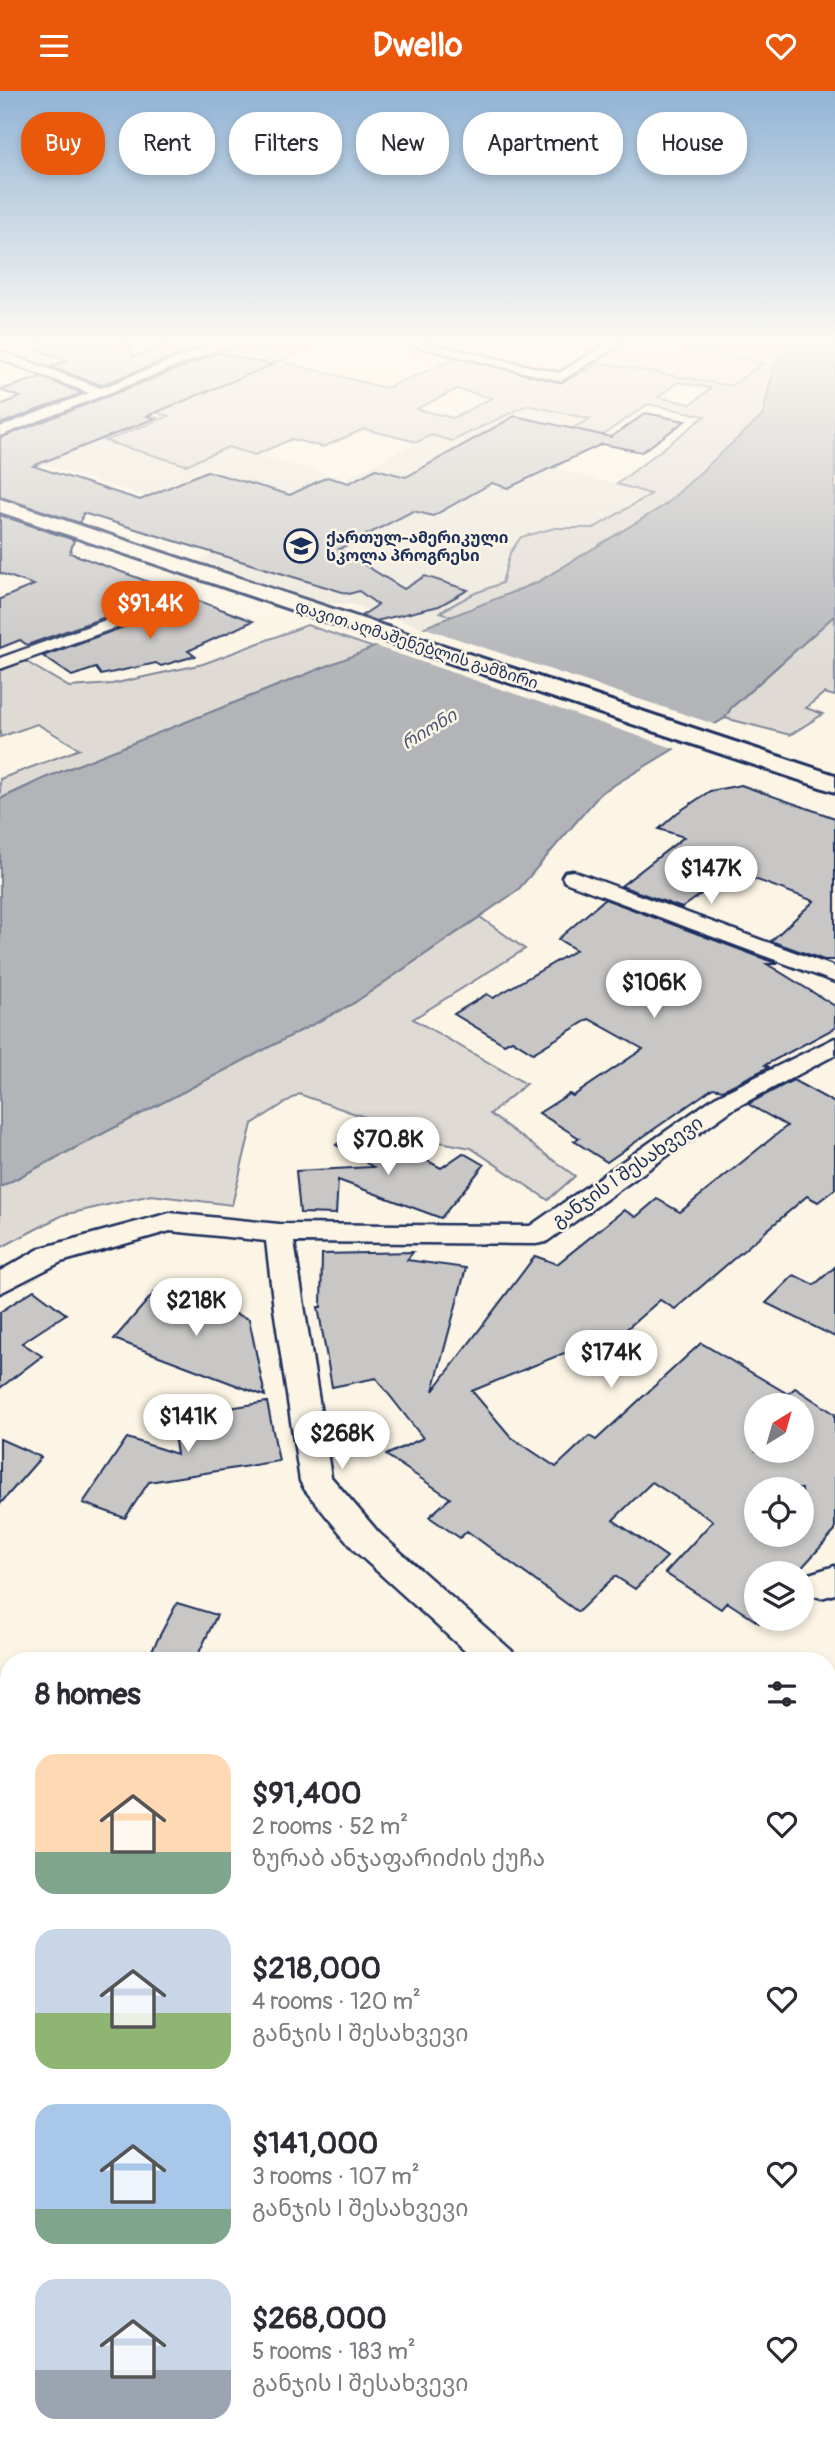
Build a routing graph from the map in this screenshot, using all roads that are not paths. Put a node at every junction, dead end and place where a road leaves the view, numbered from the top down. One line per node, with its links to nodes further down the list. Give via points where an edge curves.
1 (0, 505): 4 (main road, დავით აღმაშენებლის გამზირი)
2 (181, 598): 3 (street)
3 (0, 664)
4 (835, 784)
5 (573, 877): 6 (street)
6 (835, 975)
7 (835, 1045): 8 (street, განჯის I შესახვევი, via 724,1103 536,1235)
8 (279, 1233): 9 (street, განჯის I შესახვევი, via 170,1222 51,1255); 10 (street, via 316,1481 368,1542)
9 (0, 1283)
10 (490, 1652)

